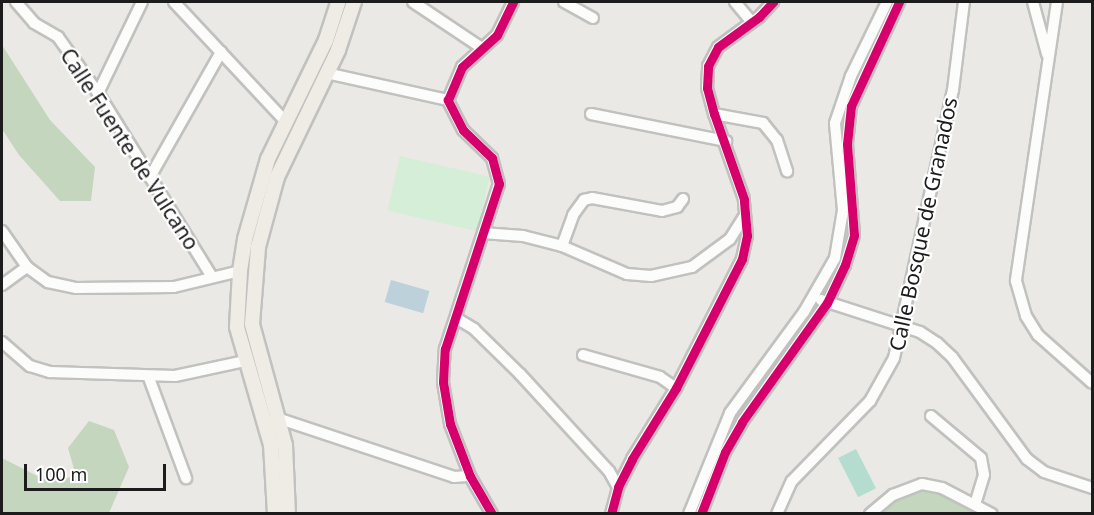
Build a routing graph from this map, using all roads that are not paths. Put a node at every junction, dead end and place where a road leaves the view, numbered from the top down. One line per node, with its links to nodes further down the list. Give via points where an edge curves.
1 (16, 2): 22 (street, Calle Fuente de Vulcano, via 34,23 58,37)
2 (142, 2): 22 (street)
3 (174, 2): 19 (street)
4 (338, 2): 26 (main road, via 326,40)
5 (354, 2): 21 (main road, via 346,32)
6 (413, 2): 18 (street)
7 (513, 2): 18 (street, via 497,35)
8 (564, 2): 16 (street)
9 (735, 2): 17 (street)
10 (773, 2): 17 (street)
11 (887, 2): 39 (street, via 838,113 834,144 843,210 841,232 835,258)
12 (900, 2): 40 (street, via 851,106 847,144 854,235)
13 (964, 2): 42 (street, Calle Bosque de Granados, via 953,90)
14 (1033, 6): 15 (street); 20 (street)
15 (1056, 7): 20 (street)
16 (593, 18)
17 (752, 22): 25 (street, via 718,47 708,66 707,88)
18 (482, 48): 23 (street, via 462,67)
19 (221, 52): 26 (street); 29 (street)
20 (1048, 58): 47 (street, via 1016,281 1026,316 1038,334)
21 (326, 73): 23 (street); 50 (main road, via 277,177 258,247 254,341)
22 (98, 93): 29 (street, Calle Fuente de Vulcano)
23 (448, 100): 33 (street, via 458,123 492,158 496,169 499,184)
24 (591, 114): 27 (street)
25 (714, 114): 27 (street); 28 (street, via 764,123 777,140)
26 (285, 121): 36 (main road, via 255,199)
27 (726, 141): 31 (street, via 744,199)
28 (787, 171)
29 (150, 177): 37 (street, Calle Fuente de Vulcano)
30 (683, 199): 34 (street, via 677,207 662,211 592,198 584,200 573,214)
31 (743, 218): 34 (street, via 730,239 692,267 651,276 627,274); 48 (street, via 747,236 742,259)
32 (2, 231): 35 (street)
33 (483, 233): 34 (street, via 523,236); 41 (street)
34 (562, 246)
35 (27, 267): 37 (street, via 48,282 76,288 174,287); 38 (street)
36 (240, 271): 37 (street); 45 (main road, via 237,327)
37 (212, 277)
38 (2, 285)
39 (814, 298): 40 (street); 60 (street, via 730,413)
40 (827, 303): 42 (street); 61 (street, via 742,422 725,452)
41 (456, 318): 51 (street, via 445,349 443,382 450,424); 53 (street, via 474,329 520,374 609,471)
42 (903, 326): 54 (street, via 920,332 952,357 1027,459 1044,472); 62 (street, Calle Bosque de Granados, via 894,358 870,401 792,481)
43 (2, 342): 46 (street, via 30,366 50,372)
44 (583, 355): 48 (street, via 660,377)
45 (245, 361): 46 (street); 50 (main road)
46 (149, 378): 52 (street)
47 (1092, 383)
48 (676, 387): 53 (street)
49 (931, 416): 55 (street, via 981,458 984,474)
50 (273, 421): 51 (street, via 454,477); 56 (main road); 57 (main road)
51 (471, 476): 58 (street)
52 (186, 478)
53 (618, 488): 59 (street)
54 (1092, 489)
55 (975, 504): 63 (street, via 942,488 922,484 893,495); 64 (street)
56 (275, 513)
57 (288, 513)
58 (492, 513)
59 (611, 513)
60 (689, 513)
61 (701, 513)
62 (777, 513)
63 (870, 513)
64 (992, 513)

